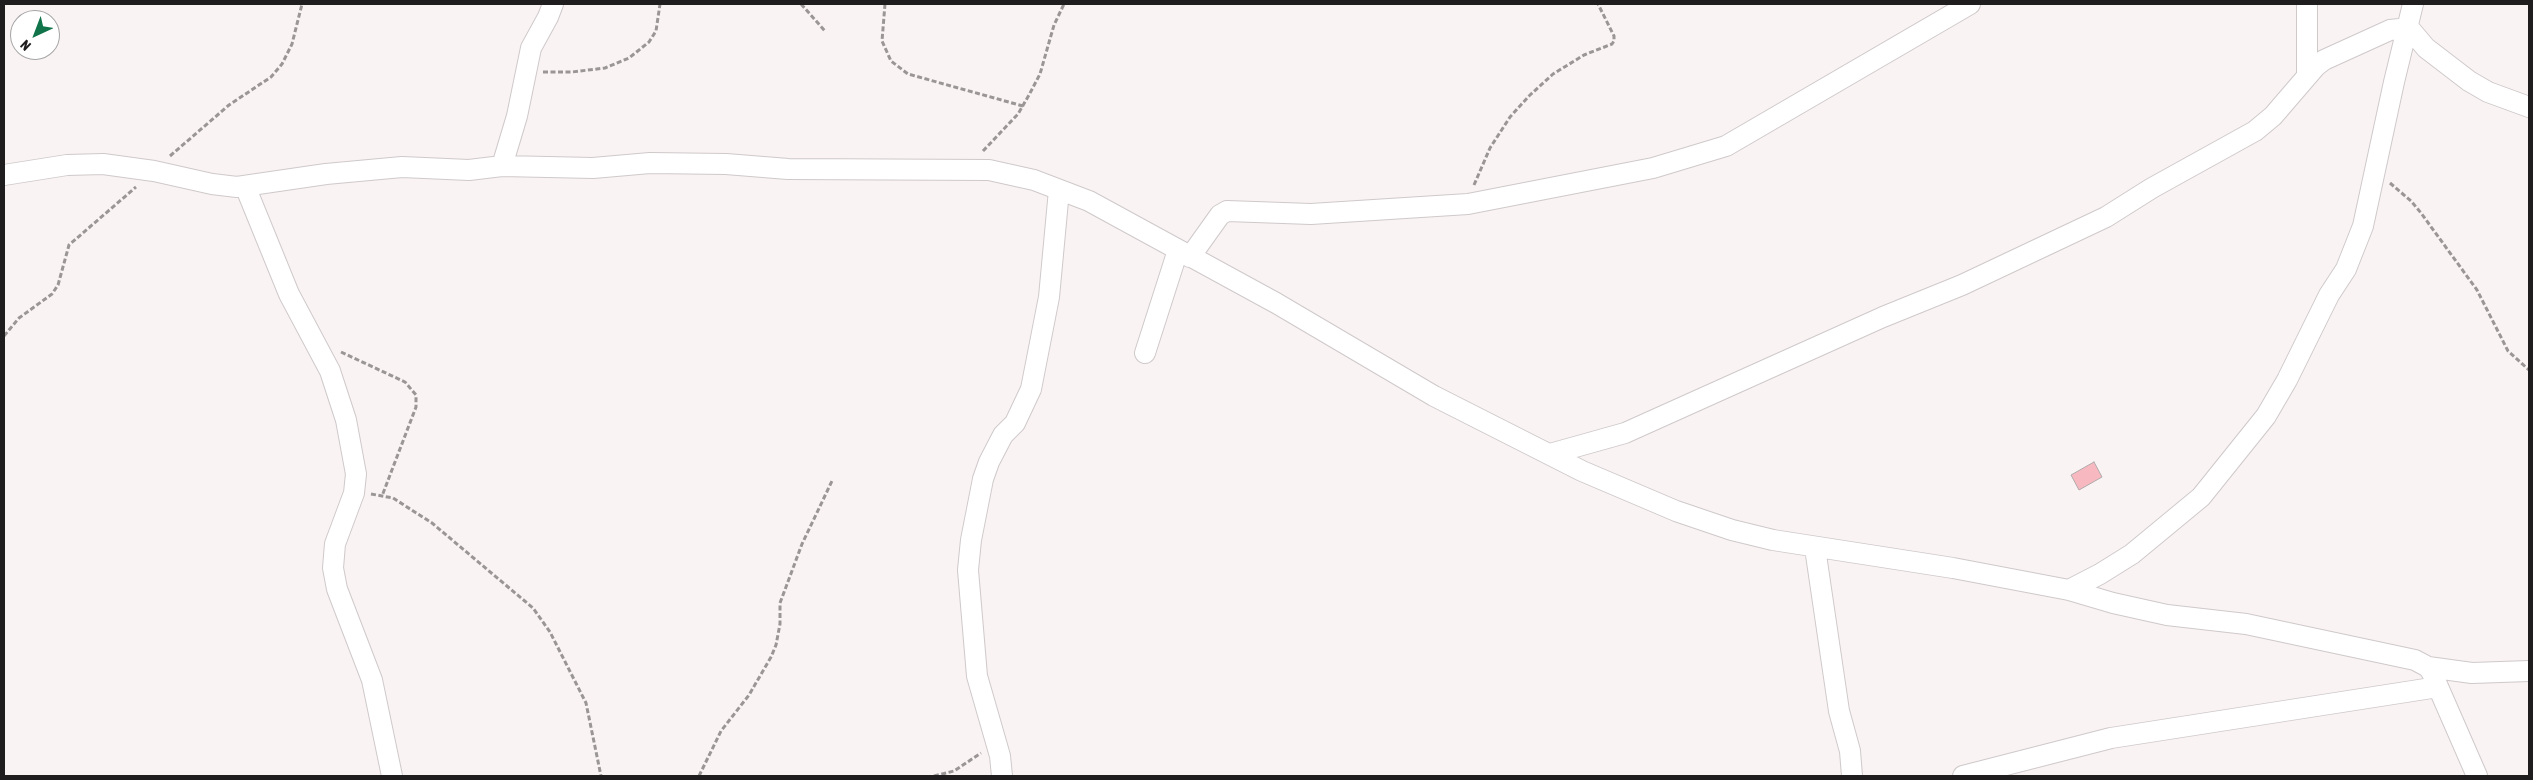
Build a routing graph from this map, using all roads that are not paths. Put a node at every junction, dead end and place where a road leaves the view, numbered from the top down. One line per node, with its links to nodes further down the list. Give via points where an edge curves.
1 (553, 4): 8 (street, via 531,48 517,116)
2 (1970, 4): 12 (street, via 1726,146 1653,168 1468,204 1311,214 1228,211 1220,215)
3 (2307, 4): 6 (street)
4 (2411, 5): 5 (street)
5 (2409, 28): 6 (street, via 2390,30 2330,57); 7 (street, via 2426,48 2469,81 2488,92); 16 (street, via 2363,226 2346,270 2329,295 2305,347 2266,416 2201,497 2132,554)
6 (2307, 76): 14 (street, via 2287,102 2255,131 2106,217 1962,285 1625,433)
7 (2529, 107)
8 (502, 166): 10 (street, via 469,170 386,169); 11 (street, via 593,168 650,163 788,169 989,170 1034,180)
9 (4, 175): 10 (street, via 67,165 102,164 212,184)
10 (245, 186): 20 (street, via 289,294 330,371 346,420 356,474 354,493 335,544 334,568 337,589 372,680)
11 (1059, 190): 12 (street, via 1089,200); 21 (street, via 1049,297 1031,389 1015,423 1003,435 983,479 968,570 977,676 996,739)
12 (1184, 254): 13 (street); 14 (street, via 1336,337 1434,396)
13 (1145, 353)
14 (1550, 454): 15 (street, via 1676,511 1732,530)
15 (1815, 548): 16 (street, via 1953,568); 22 (street)
16 (2069, 590): 17 (street, via 2167,615 2255,626 2415,660)
17 (2428, 667): 18 (street, via 2472,673); 19 (street)
18 (2529, 671)
19 (2438, 687): 23 (street, via 2111,738); 24 (street)
20 (392, 776)
21 (1002, 776)
22 (1852, 776)
23 (1963, 776)
24 (2477, 776)

